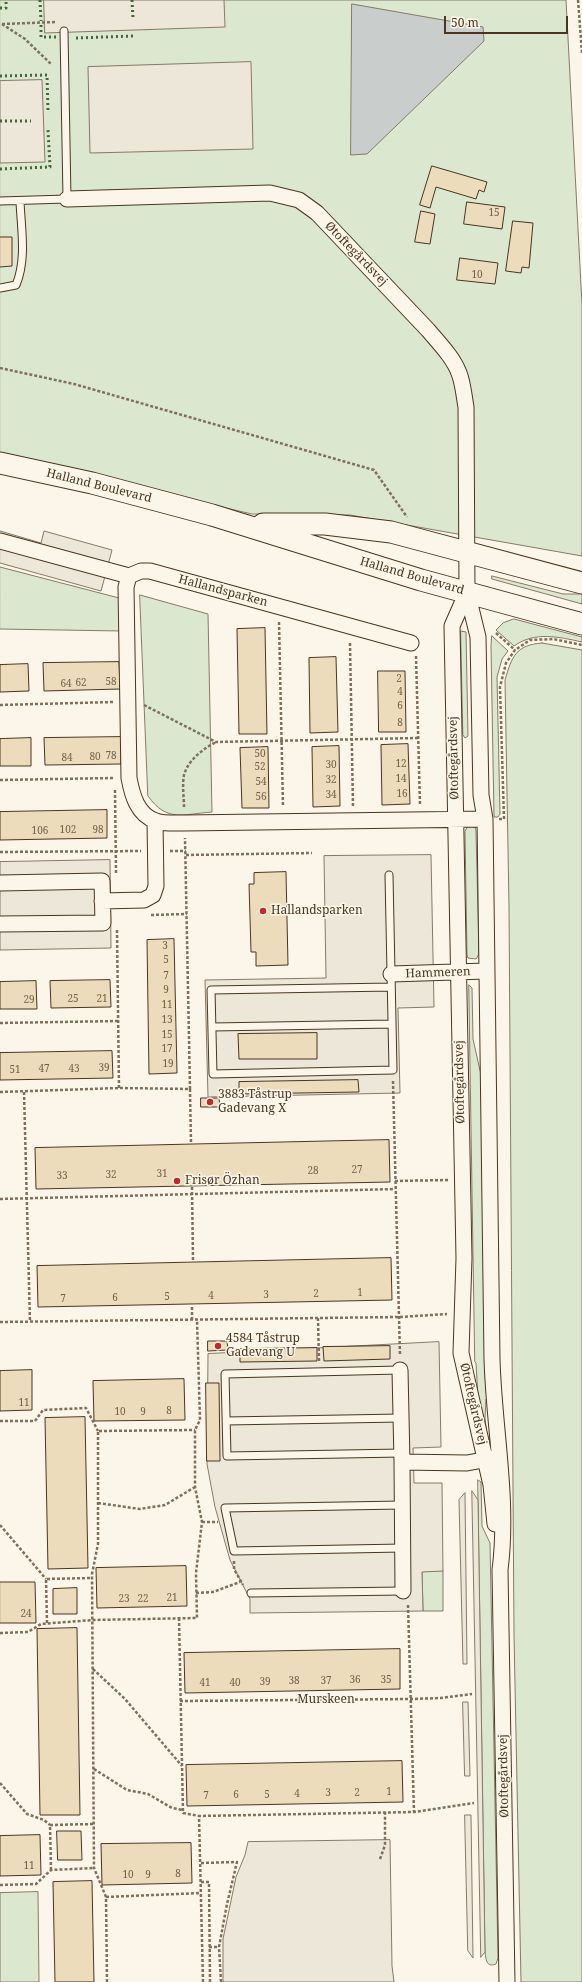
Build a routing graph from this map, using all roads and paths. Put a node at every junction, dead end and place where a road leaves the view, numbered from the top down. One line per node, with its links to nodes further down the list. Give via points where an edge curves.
1 (578, 0): 5 (path)
2 (63, 22): 3 (path)
3 (1, 24): 6 (path, via 25,39 57,69)
4 (64, 31): 6 (lane)
5 (582, 53)
6 (64, 72): 7 (lane)
7 (67, 199): 9 (lane, Øtoftegårdsvej); 16 (street, Øtoftegårdsvej, via 270,193 299,200 318,213 428,330 445,350 459,373 466,407)
8 (0, 201): 9 (lane, Øtoftegårdsvej)
9 (20, 201): 10 (lane, via 20,276 16,285)
10 (0, 288)
11 (0, 368): 13 (path, via 74,384 374,470)
12 (0, 463): 14 (street, Halland Boulevard, via 92,483)
13 (410, 520)
14 (243, 524): 16 (street, Halland Boulevard, via 325,524 391,532); 19 (street, Halland Boulevard, via 413,578)
15 (0, 541): 17 (street)
16 (468, 552): 18 (street, Halland Boulevard); 19 (street, Øtoftegårdsvej)
17 (129, 576): 20 (street, Hallandsparken, via 141,570 150,571); 30 (street, via 126,587)
18 (582, 583)
19 (467, 592): 21 (street, Halland Boulevard); 32 (street, Øtoftegårdsvej, via 452,626); 34 (street, Øtoftegårdsvej, via 477,630 481,796)
20 (279, 607): 22 (street, Hallandsparken); 29 (path)
21 (582, 624)
22 (350, 626): 24 (street, Hallandsparken); 28 (path)
23 (496, 633): 26 (path)
24 (411, 643): 27 (path, via 416,645)
25 (582, 645): 26 (path, via 553,639 530,640)
26 (515, 650): 34 (path, via 506,663 500,687 504,819)
27 (419, 738): 28 (path); 33 (path)
28 (352, 740): 29 (path); 35 (path)
29 (281, 742): 37 (path); 38 (path, via 216,742 205,748 192,760 184,775)
30 (129, 778): 31 (path); 36 (street, via 133,798 142,811)
31 (0, 780)
32 (455, 818): 33 (street); 34 (street); 49 (street, Øtoftegårdsvej)
33 (420, 819): 35 (street)
34 (485, 819): 48 (street, Øtoftegårdsvej)
35 (353, 820): 37 (street)
36 (155, 821): 38 (street); 39 (street)
37 (283, 822): 38 (street)
38 (184, 823): 40 (path)
39 (156, 851): 40 (path); 41 (path); 46 (street, via 156,886 150,897 144,900)
40 (186, 851): 43 (path)
41 (0, 852)
42 (312, 853): 43 (path)
43 (186, 855): 56 (path)
44 (389, 875): 50 (lane)
45 (0, 883): 46 (street, via 102,881)
46 (102, 901): 47 (street, via 103,922)
47 (0, 924)
48 (486, 971): 49 (street, Hammeren); 84 (street, Øtoftegårdsvej)
49 (458, 972): 50 (street, Hammeren); 60 (street, Øtoftegårdsvej)
50 (391, 981): 53 (lane); 54 (lane, via 211,990)
51 (118, 1021): 52 (path)
52 (0, 1023)
53 (392, 1024): 54 (lane); 55 (lane)
54 (212, 1027): 55 (lane, via 213,1074)
55 (393, 1070): 61 (path)
56 (190, 1089): 58 (path, via 119,1088); 59 (path)
57 (0, 1092): 58 (path)
58 (24, 1092): 65 (path)
59 (192, 1143)
60 (462, 1180): 61 (path); 69 (street, Øtoftegårdsvej, via 464,1258)
61 (395, 1181): 63 (path)
62 (192, 1187): 64 (path)
63 (395, 1189): 64 (path); 70 (path)
64 (193, 1194): 65 (path); 67 (path)
65 (28, 1198): 66 (path); 75 (path)
66 (0, 1199)
67 (193, 1261)
68 (192, 1306): 72 (path)
69 (461, 1313): 70 (path); 84 (street, Øtoftegårdsvej, via 461,1353 472,1407)
70 (399, 1316): 71 (path); 76 (path)
71 (318, 1318): 73 (path); 77 (path)
72 (192, 1320): 73 (path); 75 (path)
73 (197, 1320): 81 (path, via 200,1420)
74 (0, 1322): 75 (path)
75 (30, 1322)
76 (400, 1370): 77 (lane); 78 (street)
77 (319, 1372): 80 (lane, via 225,1374)
78 (401, 1418): 80 (lane); 83 (street)
79 (0, 1421): 82 (path, via 35,1421 43,1410 86,1408)
80 (226, 1421): 83 (lane, via 227,1456)
81 (194, 1430): 82 (path); 85 (path)
82 (98, 1431): 86 (path)
83 (402, 1458): 84 (street, via 468,1463); 87 (street)
84 (493, 1459): 129 (street, Øtoftegårdsvej, via 495,1554 500,1570)
85 (195, 1487): 86 (path, via 165,1506 140,1509); 95 (path, via 202,1522)
86 (98, 1503): 91 (path, via 98,1544)
87 (402, 1505): 89 (street); 90 (lane, via 225,1508)
88 (0, 1525): 92 (path)
89 (403, 1548): 90 (lane); 94 (street)
90 (234, 1551): 93 (path, via 234,1569)
91 (92, 1578): 92 (path); 98 (path)
92 (46, 1579): 99 (path)
93 (240, 1582): 95 (path, via 213,1592); 96 (path)
94 (403, 1591): 96 (lane); 103 (path, via 409,1608)
95 (196, 1593): 97 (path, via 196,1618)
96 (251, 1593)
97 (179, 1618): 98 (path); 104 (path)
98 (92, 1620): 99 (path); 101 (path)
99 (47, 1623): 100 (path, via 28,1632)
100 (0, 1633)
101 (93, 1669): 105 (path, via 125,1699); 106 (path)
102 (472, 1694): 103 (path, Murskeen)
103 (412, 1699): 104 (path, Murskeen); 111 (path)
104 (180, 1701): 105 (path)
105 (182, 1766): 109 (path)
106 (93, 1769): 109 (path, via 127,1790 148,1794 172,1808); 113 (path)
107 (0, 1783): 114 (path, via 27,1814)
108 (474, 1803): 111 (path)
109 (183, 1810): 112 (path, via 183,1813)
110 (385, 1812): 111 (path); 112 (path); 115 (path, via 385,1845)
111 (414, 1812)
112 (199, 1816): 116 (path)
113 (94, 1824): 114 (path); 117 (path)
114 (50, 1825): 118 (path)
115 (380, 1859)
116 (201, 1863): 119 (path); 124 (path, via 237,1862)
117 (94, 1868): 118 (path); 122 (path)
118 (51, 1870): 120 (path, via 36,1884)
119 (201, 1882): 121 (path); 123 (path, via 209,1882)
120 (0, 1885)
121 (201, 1893): 122 (path); 126 (path)
122 (106, 1897): 125 (path)
123 (209, 1947): 124 (path); 127 (path)
124 (219, 1947): 128 (path)
125 (107, 1982)
126 (203, 1982)
127 (210, 1982)
128 (221, 1982)
129 (507, 1982)

